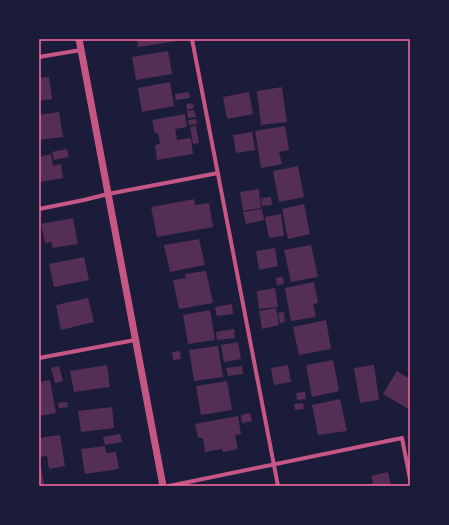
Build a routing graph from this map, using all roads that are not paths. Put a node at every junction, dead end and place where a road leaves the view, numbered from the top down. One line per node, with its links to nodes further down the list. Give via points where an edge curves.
1 (79, 39): 3 (street)
2 (192, 39): 5 (street)
3 (81, 50): 4 (street); 6 (street)
4 (39, 57)
5 (218, 173): 6 (street); 10 (street)
6 (108, 194): 7 (street); 8 (street)
7 (39, 208)
8 (135, 340): 9 (street); 12 (street)
9 (39, 358)
10 (274, 465): 11 (street, via 402,438); 13 (street); 14 (street)
11 (410, 479)
12 (163, 486)
13 (168, 486)
14 (278, 486)

